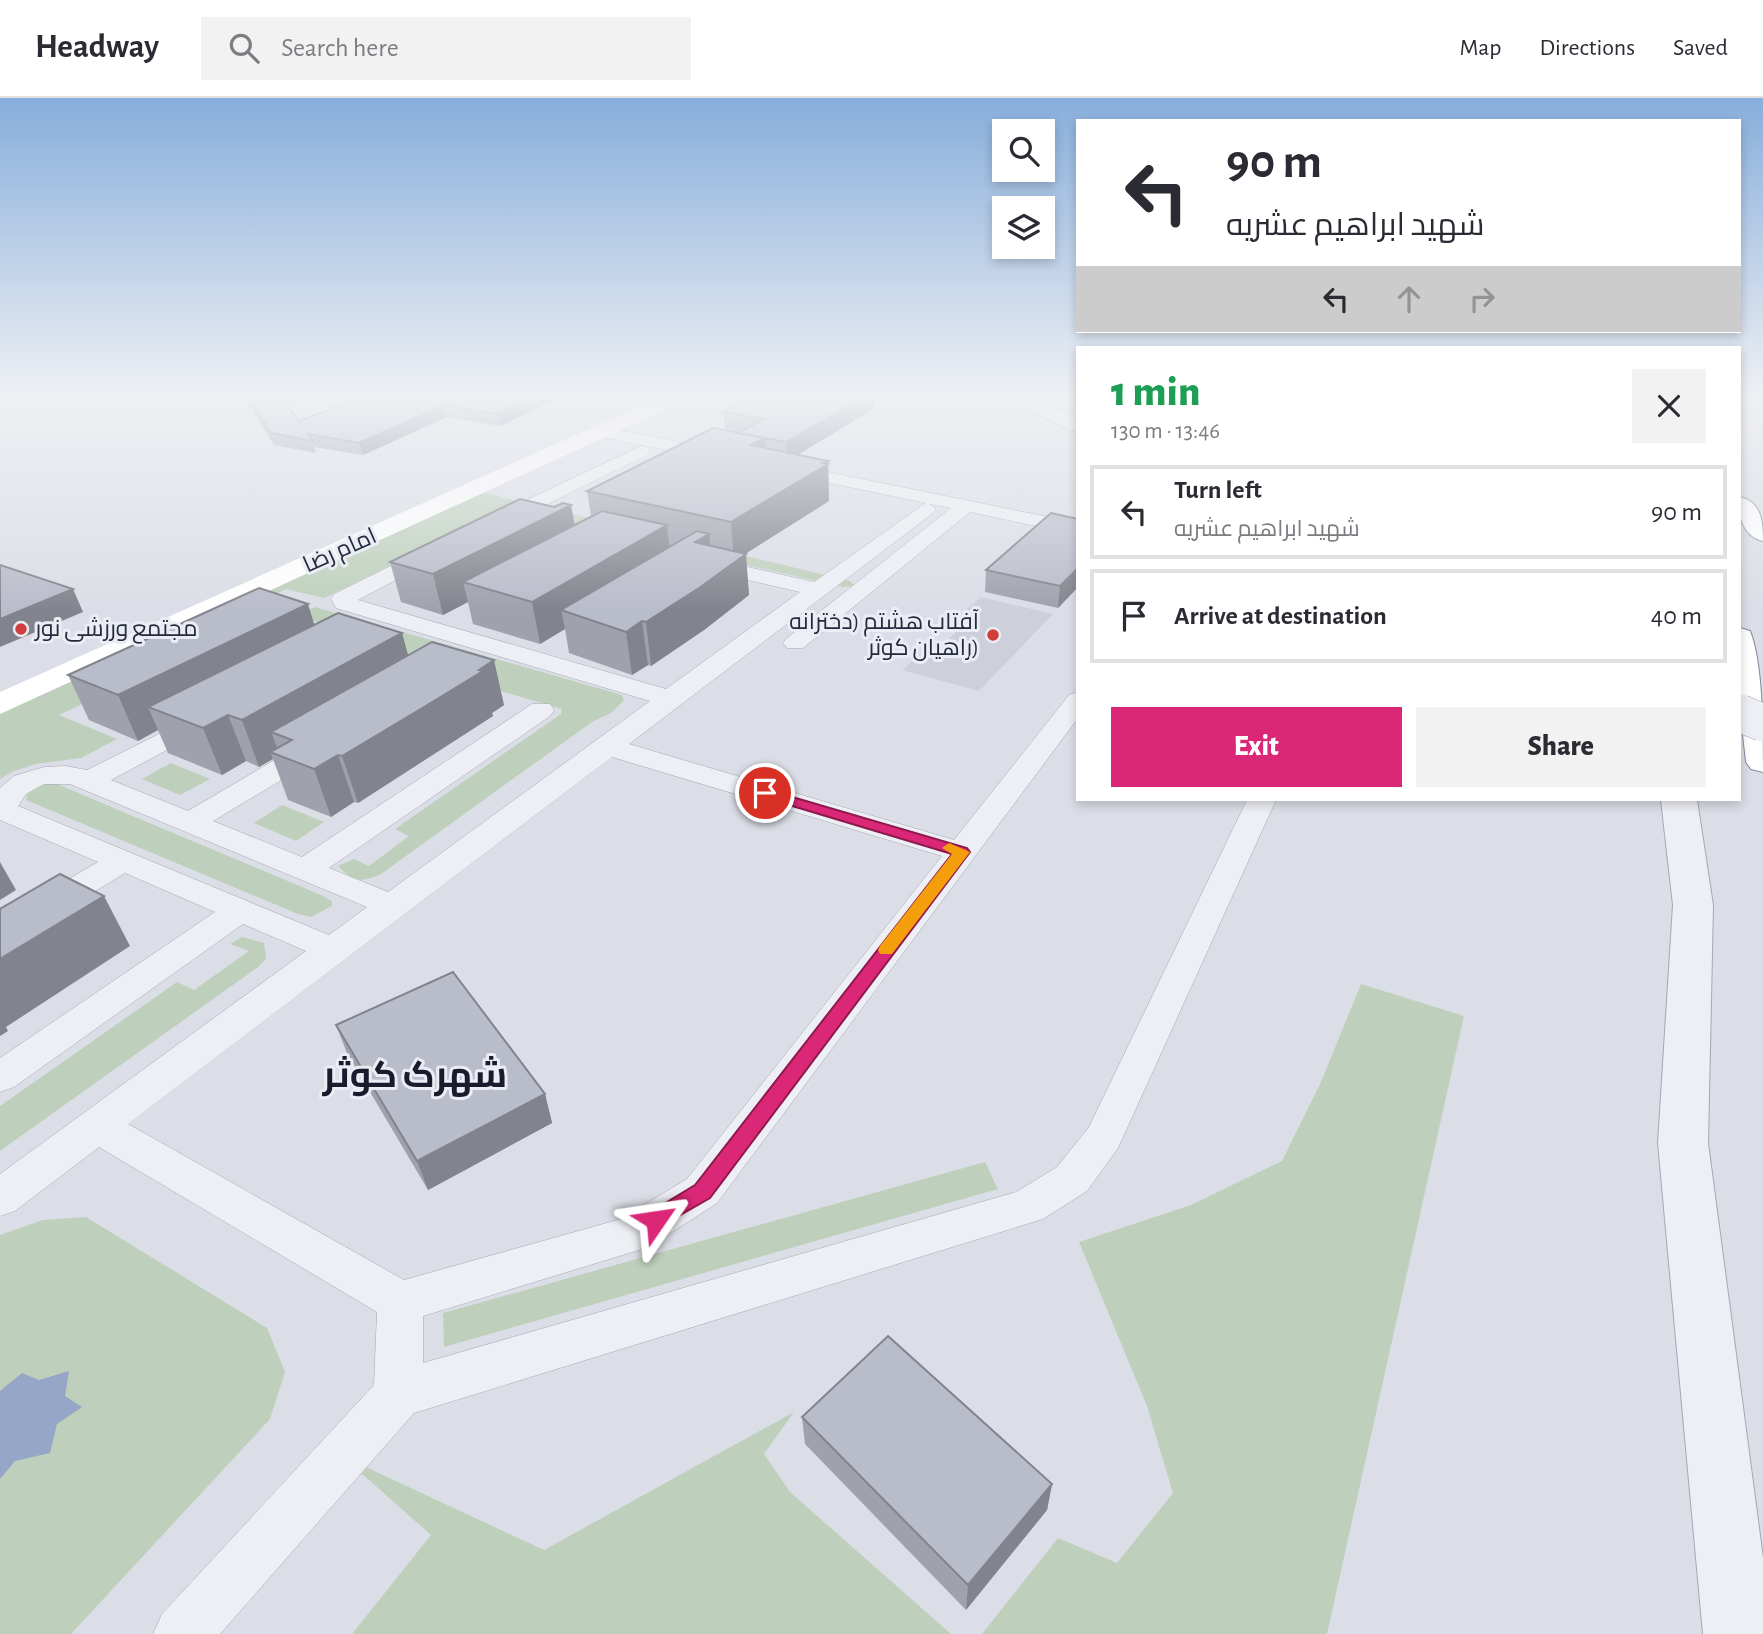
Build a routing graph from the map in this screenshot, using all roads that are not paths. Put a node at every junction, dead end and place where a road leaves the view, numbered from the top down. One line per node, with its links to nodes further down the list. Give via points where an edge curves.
1 (524, 468): 25 (main road, امام رضا)
2 (607, 468): 7 (street)
3 (782, 468): 4 (street)
4 (967, 505): 9 (street); 18 (street)
5 (1741, 505): 11 (main road)
6 (926, 509): 14 (street)
7 (505, 517): 8 (street); 10 (street)
8 (542, 526)
9 (1076, 528)
10 (481, 529)
11 (1763, 534)
12 (444, 547): 16 (street, via 342,599)
13 (688, 563): 14 (street)
14 (821, 590): 22 (street)
15 (462, 617): 16 (street)
16 (438, 630): 20 (street)
17 (1741, 641): 32 (main road, via 1751,676)
18 (795, 643)
19 (561, 645): 20 (street)
20 (538, 659): 22 (street)
21 (1741, 689): 23 (street)
22 (674, 699): 31 (street)
23 (1763, 699)
24 (1076, 703): 38 (street)
25 (0, 704)
26 (541, 710): 40 (street)
27 (220, 712): 33 (street)
28 (1741, 713): 29 (street, bridge)
29 (1763, 723)
30 (340, 734): 37 (street)
31 (608, 747): 38 (street); 41 (street)
32 (1763, 762)
33 (88, 780): 36 (street, via 64,774 28,779 13,789 3,805); 37 (street)
34 (1262, 801): 49 (street, via 1104,1137 1072,1178 1028,1206)
35 (1679, 801): 51 (street, via 1693,905 1683,1143)
36 (9, 822): 39 (street)
37 (190, 822): 40 (street)
38 (962, 852): 48 (street, via 702,1191 633,1234)
39 (123, 861): 42 (street); 43 (street)
40 (306, 869): 41 (street)
41 (394, 906): 44 (street)
42 (240, 911): 44 (street); 45 (street)
43 (0, 934)
44 (334, 950): 46 (street)
45 (0, 1077)
46 (97, 1126): 47 (street); 48 (street)
47 (0, 1198)
48 (400, 1302): 49 (street)
49 (398, 1394): 50 (street)
50 (182, 1634)
51 (1738, 1634)

